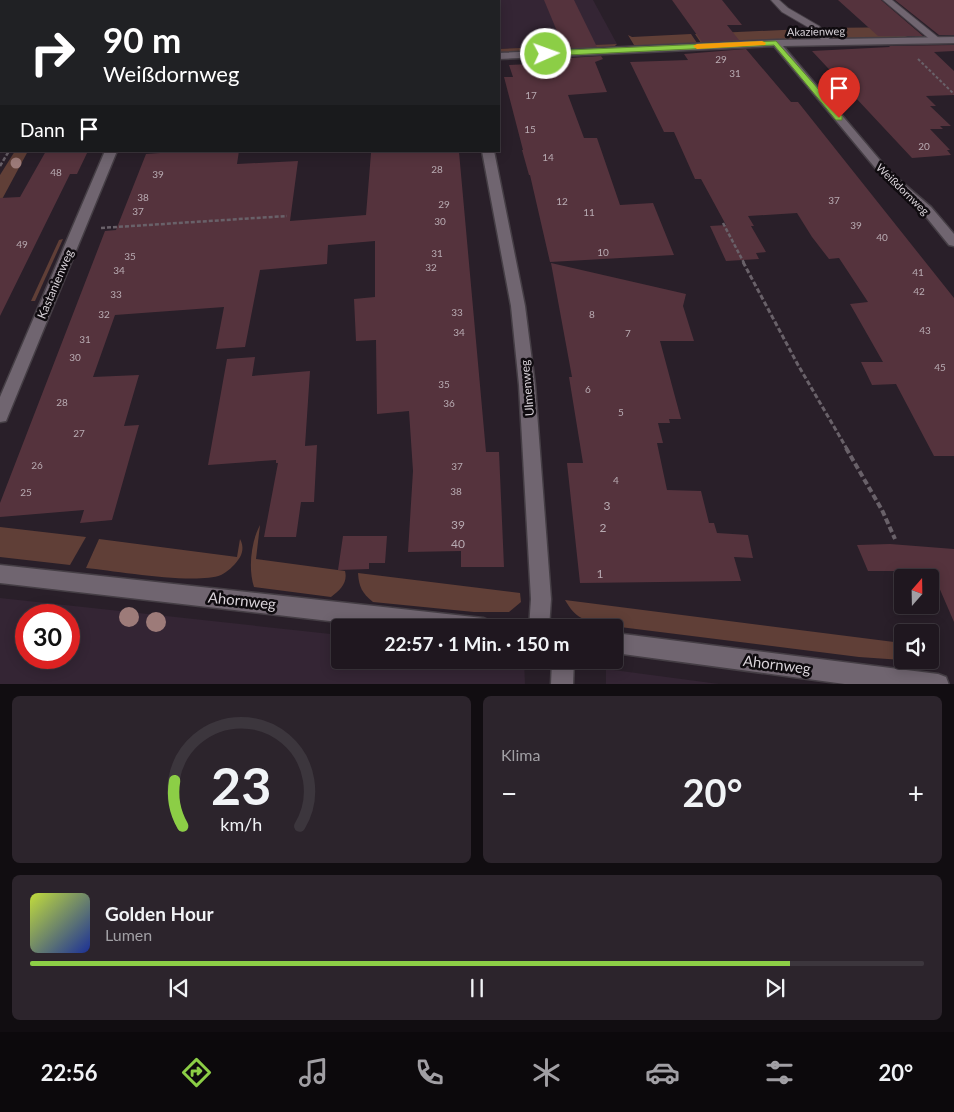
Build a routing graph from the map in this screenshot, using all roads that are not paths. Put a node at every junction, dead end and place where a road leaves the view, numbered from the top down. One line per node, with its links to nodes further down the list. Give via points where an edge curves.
1 (775, 0): 5 (lane, via 785,10 816,28)
2 (887, 0): 3 (lane)
3 (936, 40): 4 (street, Akazienweg); 5 (street, Akazienweg)
4 (954, 40)
5 (828, 42): 6 (street, Akazienweg)
6 (776, 43): 7 (street, Akazienweg); 10 (street, Weißdornweg, via 886,174 927,210)
7 (500, 56)
8 (111, 152): 11 (street, Kastanienweg)
9 (488, 152): 14 (street, Ulmenweg, via 518,306 527,385)
10 (954, 242)
11 (0, 416)
12 (0, 574): 13 (street, Ahornweg)
13 (402, 619)
14 (540, 619)
15 (623, 644): 18 (street, Ahornweg)
16 (563, 669): 17 (street)
17 (562, 684)
18 (938, 684)

